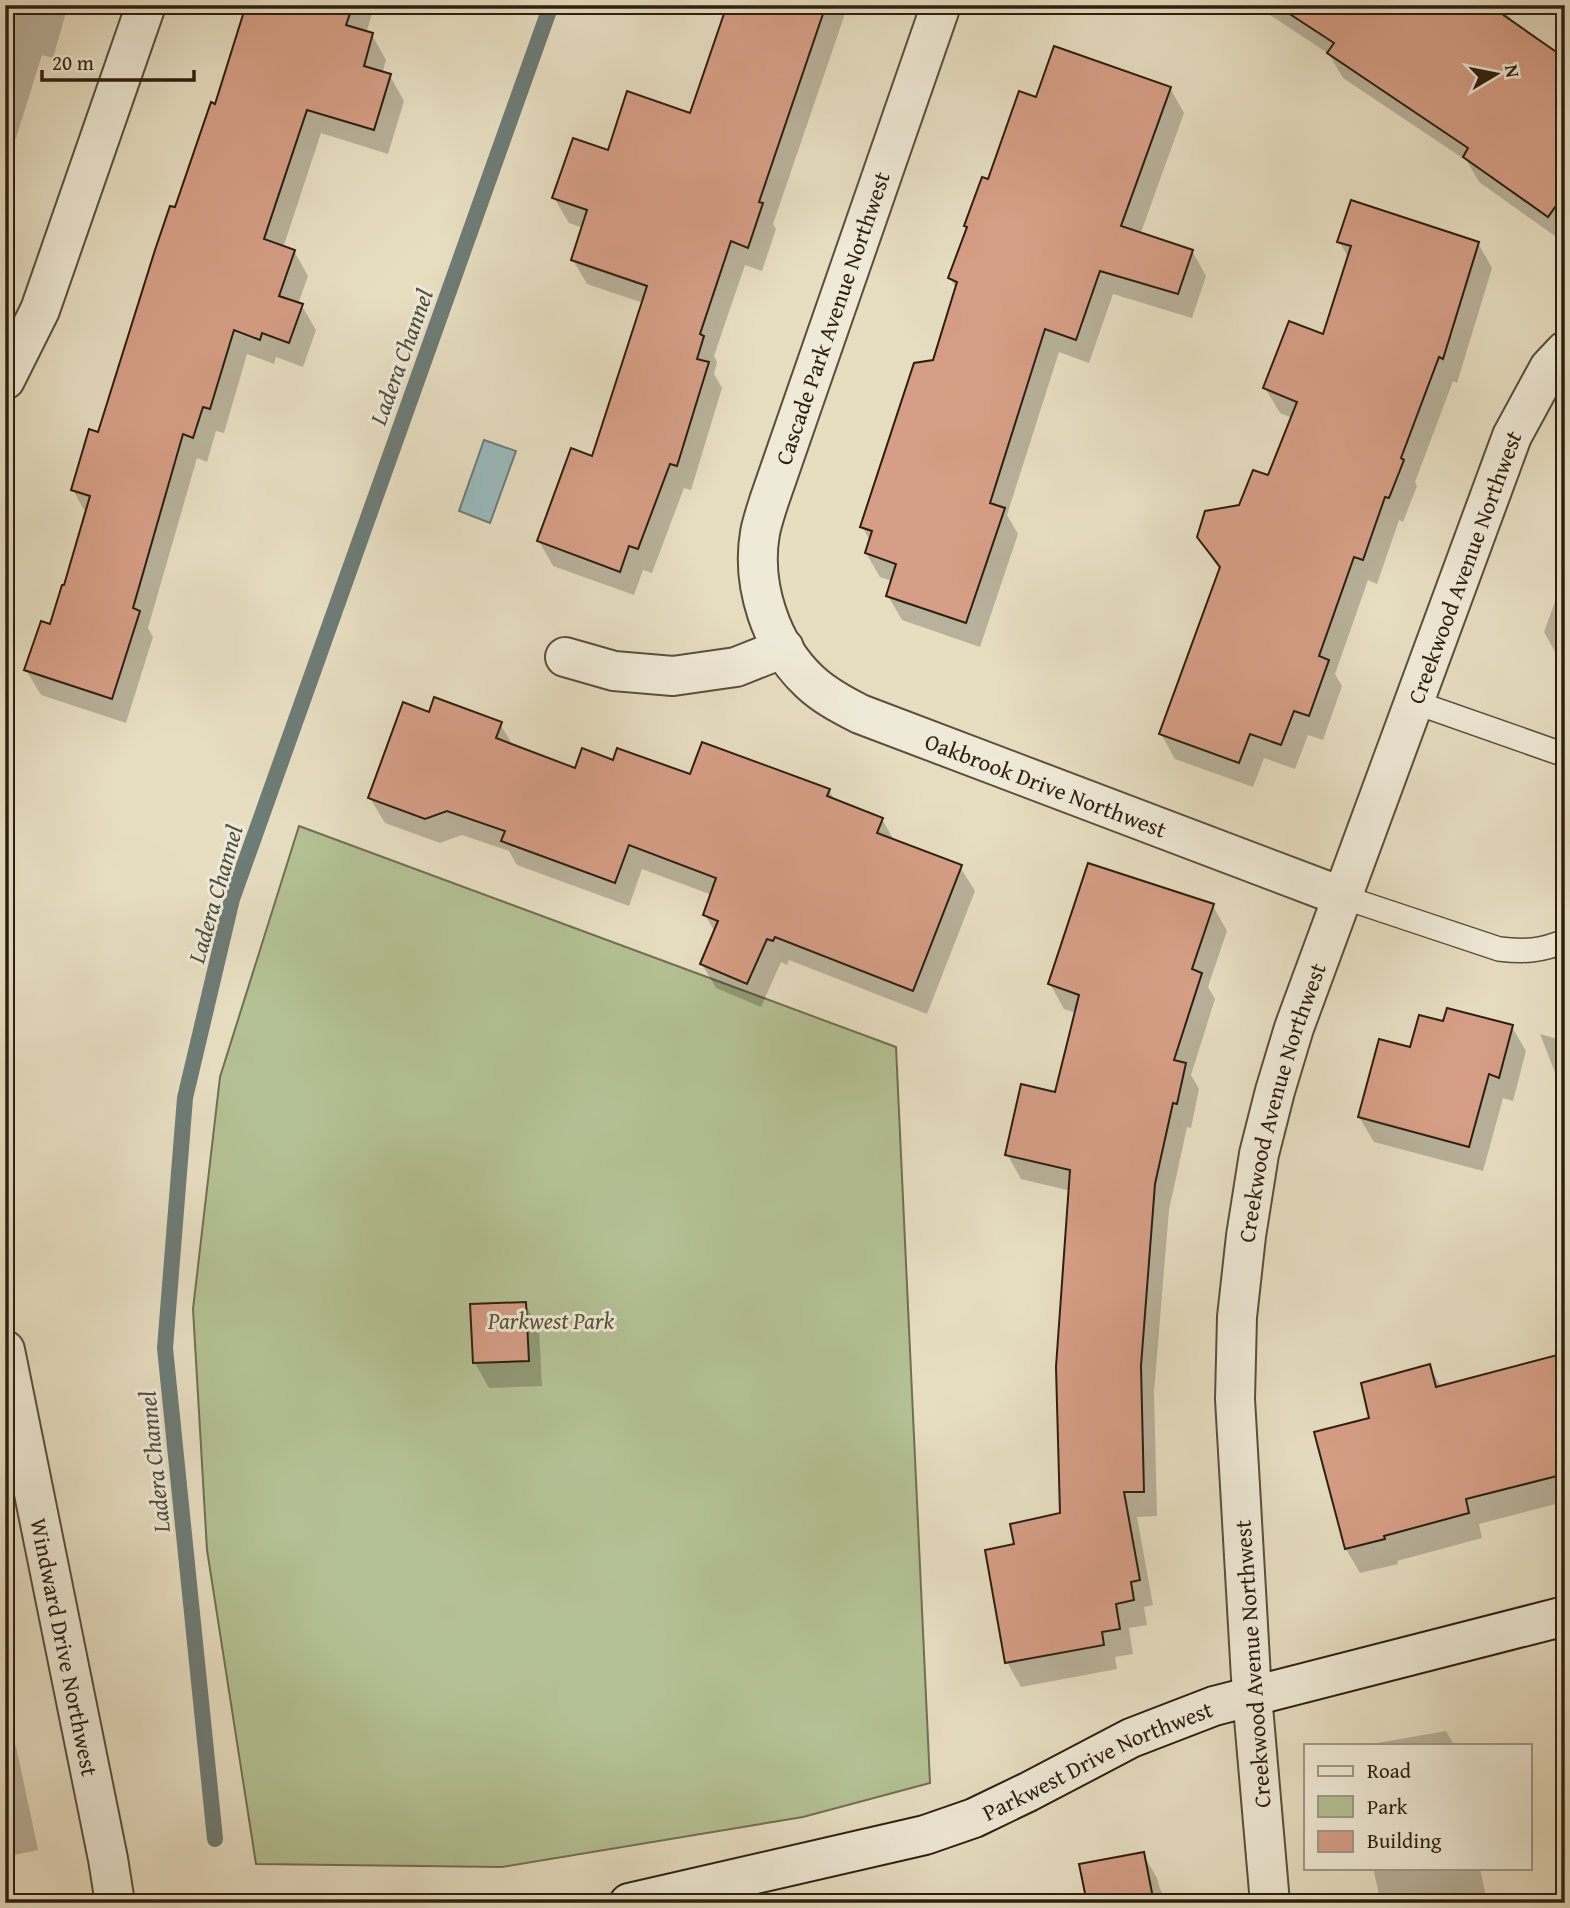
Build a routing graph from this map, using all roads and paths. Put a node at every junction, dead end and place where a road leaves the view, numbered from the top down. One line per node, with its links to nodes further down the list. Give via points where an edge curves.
1 (146, 5): 4 (street, via 40,310)
2 (941, 5): 5 (street, Cascade Park Avenue Northwest, via 760,534 758,568 763,601)
3 (1565, 351): 7 (street, Creekwood Avenue Northwest, via 1549,368 1512,436)
4 (5, 380)
5 (779, 641): 6 (street, via 736,667 673,676 614,671); 9 (street, Oakbrook Drive Northwest, via 810,682 860,714)
6 (565, 657)
7 (1414, 702): 8 (lane); 9 (street, Creekwood Avenue Northwest)
8 (1565, 755)
9 (1343, 897): 10 (lane, via 1499,949 1546,949); 13 (street, Creekwood Avenue Northwest, via 1275,1091 1245,1236 1235,1399)
10 (1565, 941)
11 (5, 1350): 14 (street, Windward Drive Northwest)
12 (1565, 1616): 13 (street, Parkwest Drive Northwest)
13 (1252, 1695): 15 (street, Parkwest Drive Northwest, via 1131,1738 1028,1793 925,1835); 16 (street, Creekwood Avenue Northwest)
14 (115, 1903)
15 (629, 1903)
16 (1270, 1903)

